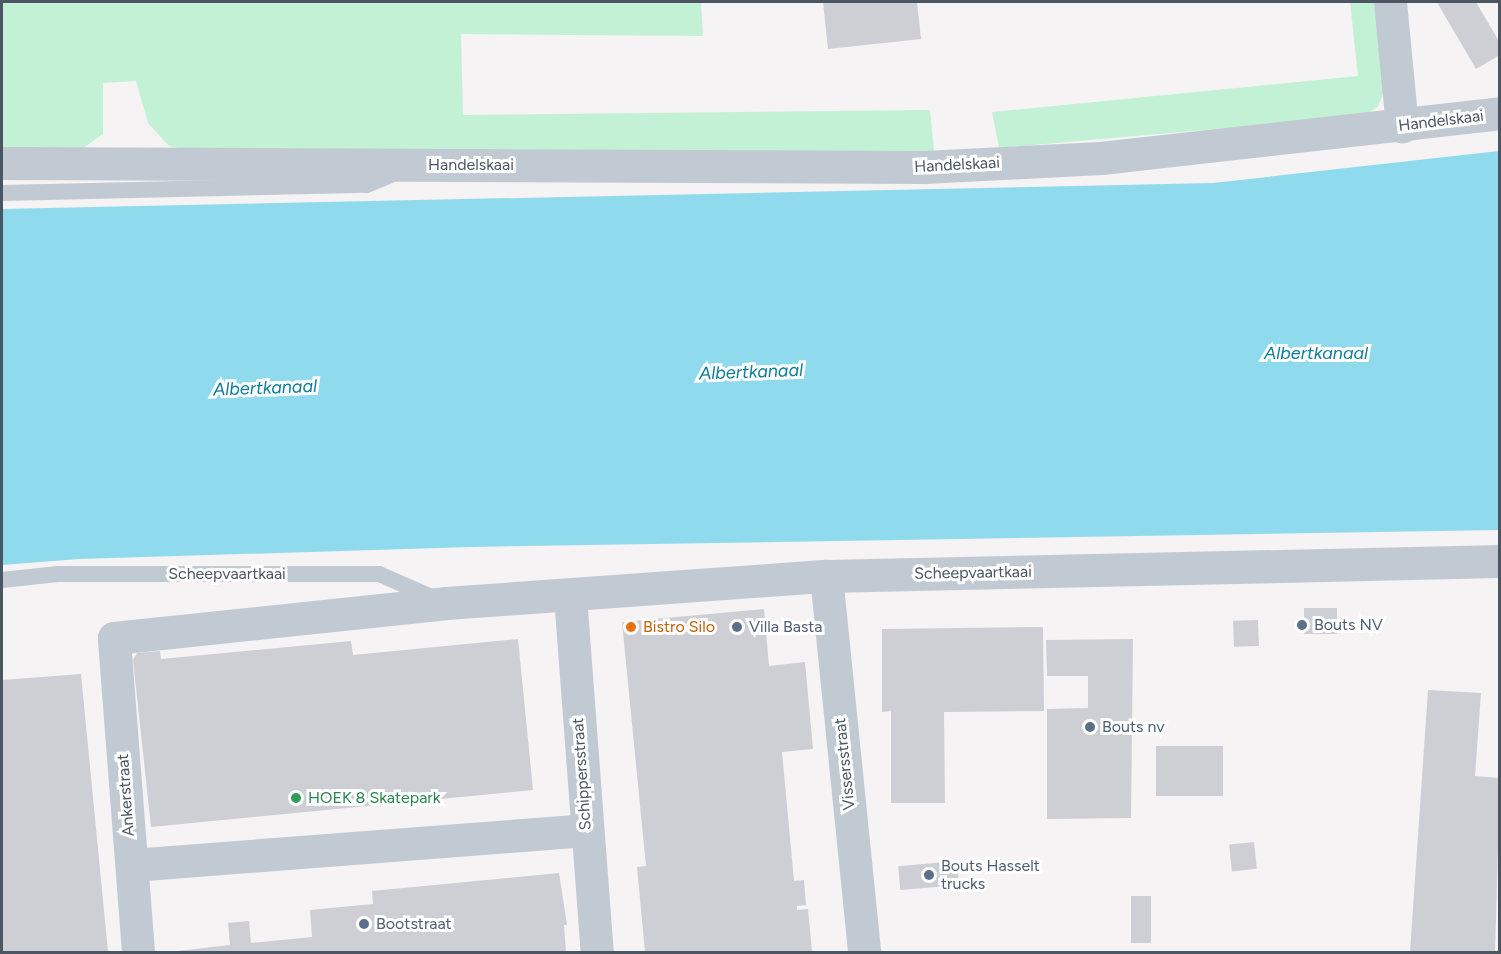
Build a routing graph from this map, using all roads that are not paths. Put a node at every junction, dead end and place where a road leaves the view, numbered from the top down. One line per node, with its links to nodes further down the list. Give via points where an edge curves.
1 (1390, 2): 3 (street)
2 (1500, 113): 3 (street, Handelskaai)
3 (1402, 126): 5 (street, Handelskaai, via 1101,158 924,168)
4 (2, 163): 5 (street, Handelskaai)
5 (412, 165): 6 (lane, Handelskaai, via 367,185)
6 (2, 193)
7 (1500, 561): 8 (street, Scheepvaartkaai)
8 (826, 576): 10 (street, Scheepvaartkaai); 17 (street, Vissersstraat)
9 (2, 580): 11 (lane, Scheepvaartkaai, via 58,574 379,574)
10 (570, 596): 11 (street, Scheepvaartkaai); 13 (street, Schippersstraat)
11 (447, 603): 12 (street, Scheepvaartkaai)
12 (114, 638): 14 (street, Ankerstraat)
13 (586, 830): 14 (street); 16 (street, Schippersstraat)
14 (132, 865): 15 (street, Ankerstraat)
15 (138, 952)
16 (597, 952)
17 (864, 952)

